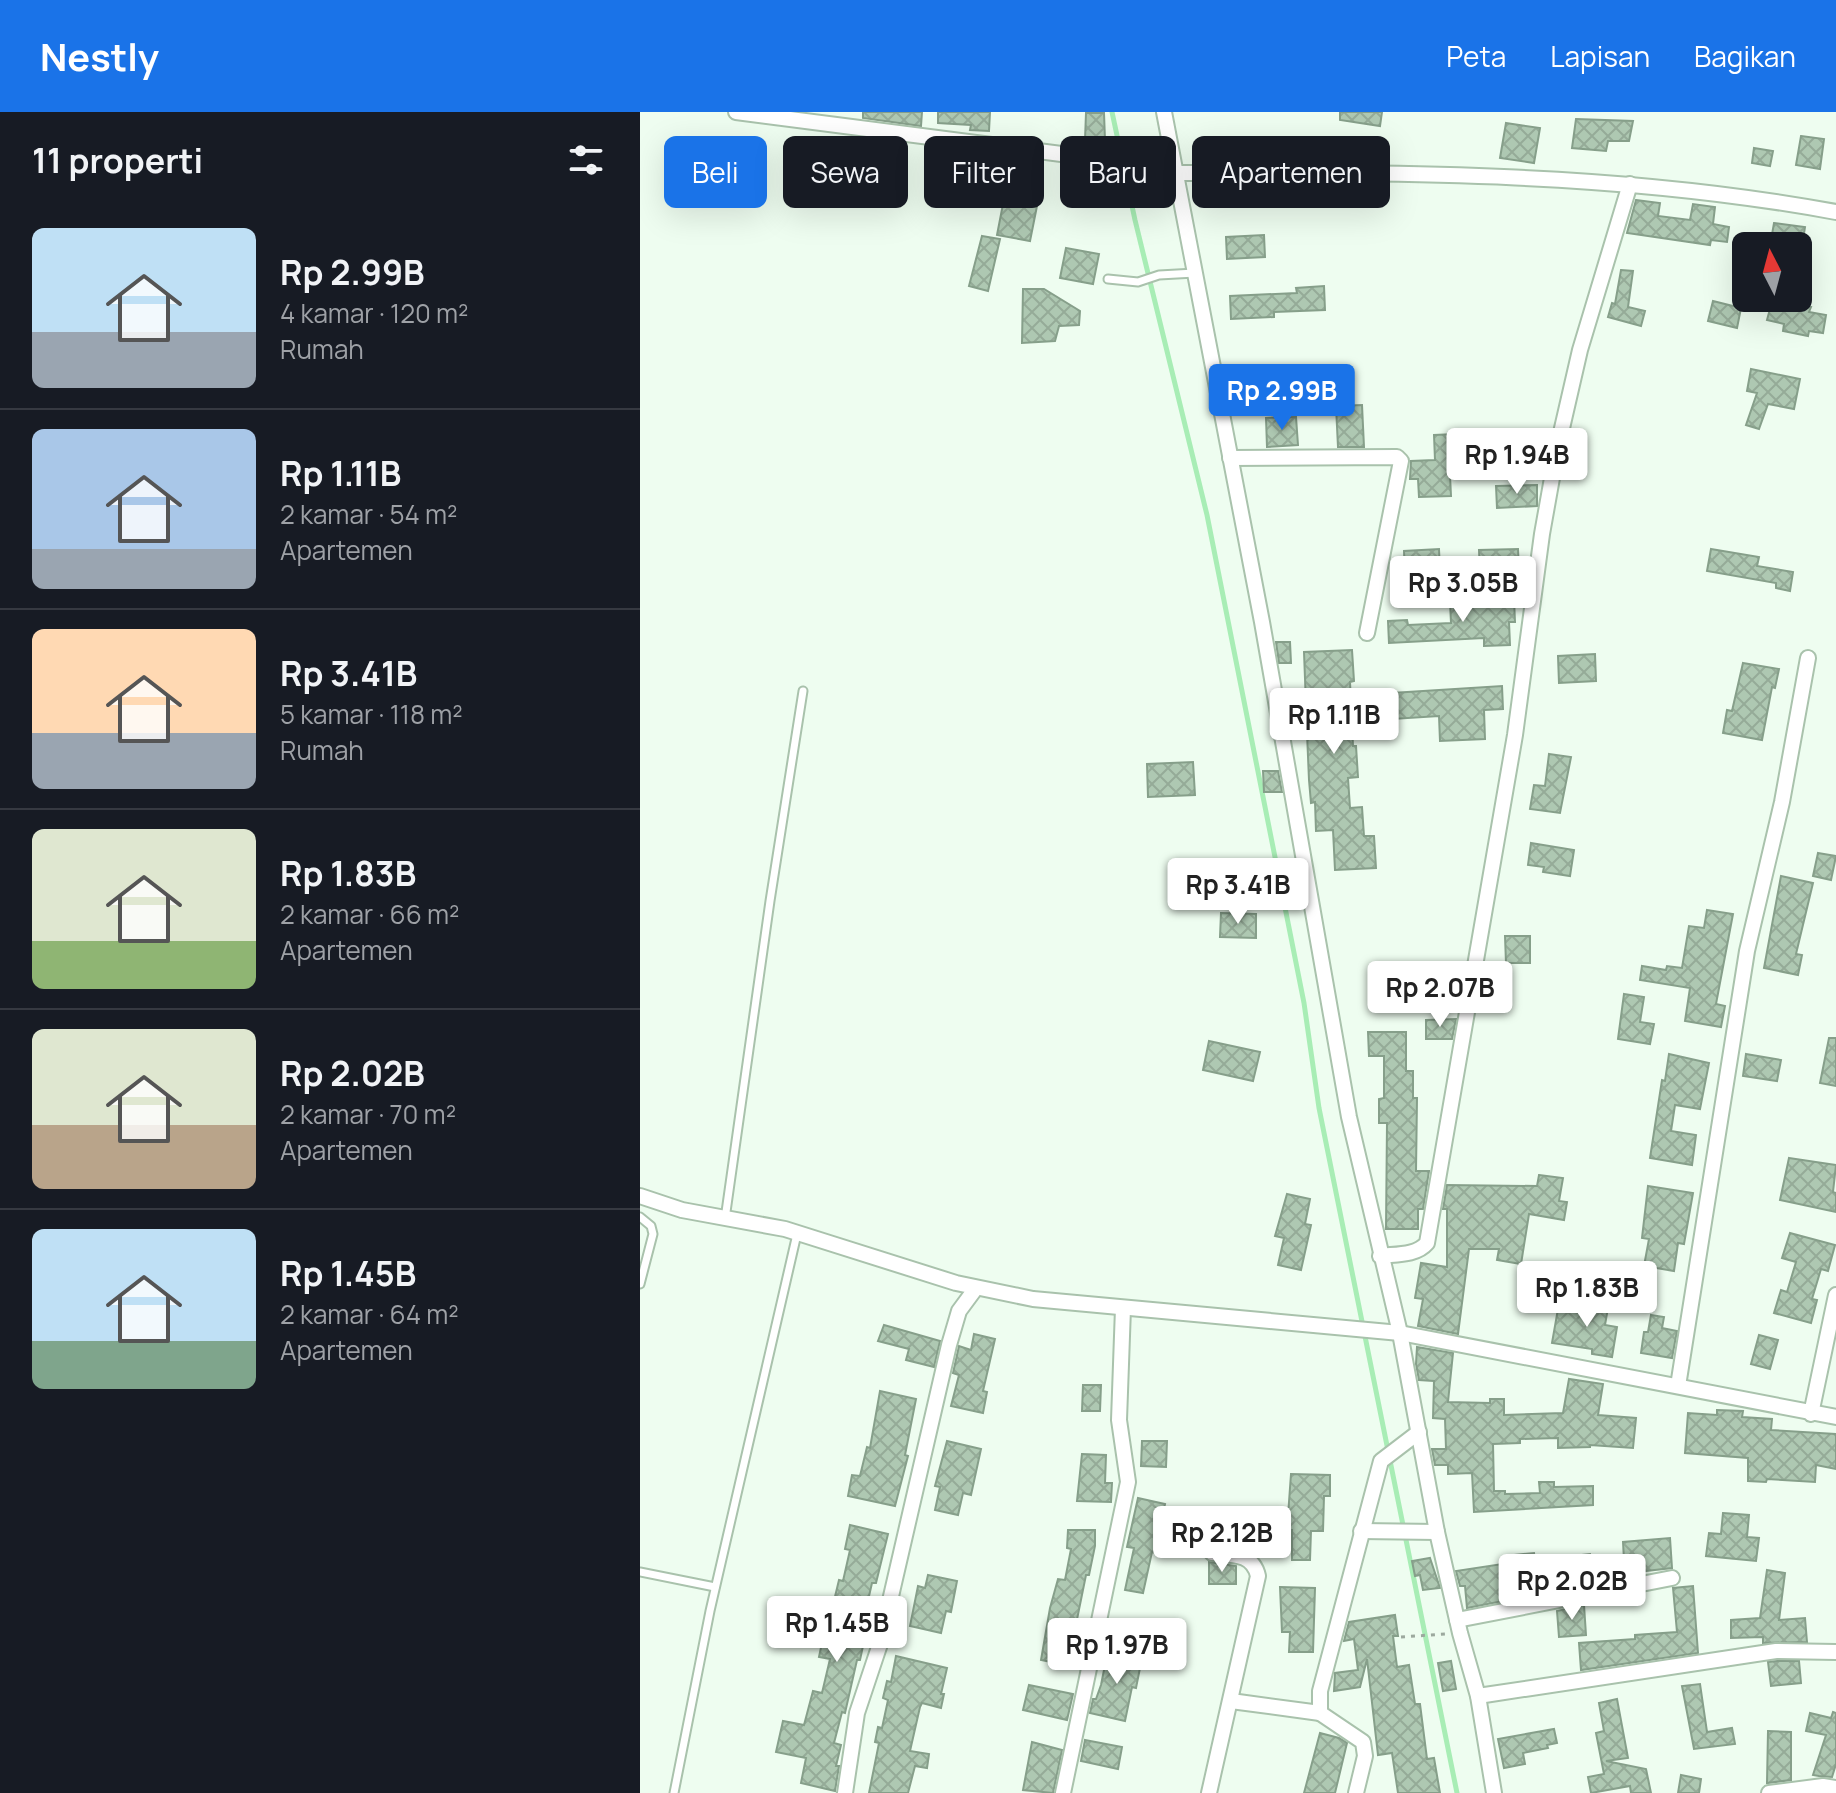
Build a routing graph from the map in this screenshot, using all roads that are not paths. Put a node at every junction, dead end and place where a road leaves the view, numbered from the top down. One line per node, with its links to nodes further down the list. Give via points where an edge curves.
1 (736, 112): 4 (street)
2 (1161, 113): 3 (street)
3 (1167, 136)
4 (1060, 154)
5 (1176, 173): 6 (street, via 1452,174); 8 (street)
6 (1630, 184): 7 (street); 18 (street, via 1580,350 1557,450 1515,735 1427,1243 1414,1252)
7 (1836, 212)
8 (1195, 273): 9 (lane, via 1138,282); 10 (street)
9 (1108, 279)
10 (1230, 458): 11 (street, via 1401,461); 18 (street, via 1349,1117)
11 (1367, 633)
12 (1808, 658): 24 (street, via 1747,951)
13 (803, 691): 16 (lane)
14 (640, 1196): 16 (street)
15 (640, 1217): 19 (lane, via 653,1234)
16 (725, 1219): 17 (street)
17 (797, 1234): 20 (street); 33 (lane)
18 (1380, 1256): 23 (street)
19 (640, 1284)
20 (976, 1288): 22 (street); 41 (street, via 959,1311 949,1345 880,1644 857,1713)
21 (1836, 1295): 25 (street)
22 (1123, 1308): 23 (street); 42 (street, via 1119,1420 1128,1482)
23 (1400, 1333): 24 (street); 27 (street)
24 (1678, 1386): 25 (street)
25 (1811, 1414): 26 (street)
26 (1836, 1417)
27 (1419, 1432): 28 (street, via 1381,1461); 29 (street)
28 (1361, 1531): 29 (street); 38 (street, via 1320,1691)
29 (1437, 1532): 34 (street)
30 (1212, 1553): 37 (street, via 1247,1558 1258,1571)
31 (640, 1572): 33 (lane)
32 (1672, 1578): 34 (street)
33 (715, 1587): 40 (lane)
34 (1457, 1620): 36 (street)
35 (1836, 1652): 36 (street, via 1776,1651)
36 (1478, 1696): 45 (street)
37 (1231, 1701): 38 (street); 43 (street)
38 (1320, 1713): 44 (street, via 1363,1742)
39 (1836, 1788): 46 (street)
40 (674, 1793)
41 (845, 1793)
42 (1063, 1793)
43 (1209, 1793)
44 (1356, 1793)
45 (1494, 1793)
46 (1769, 1793)

